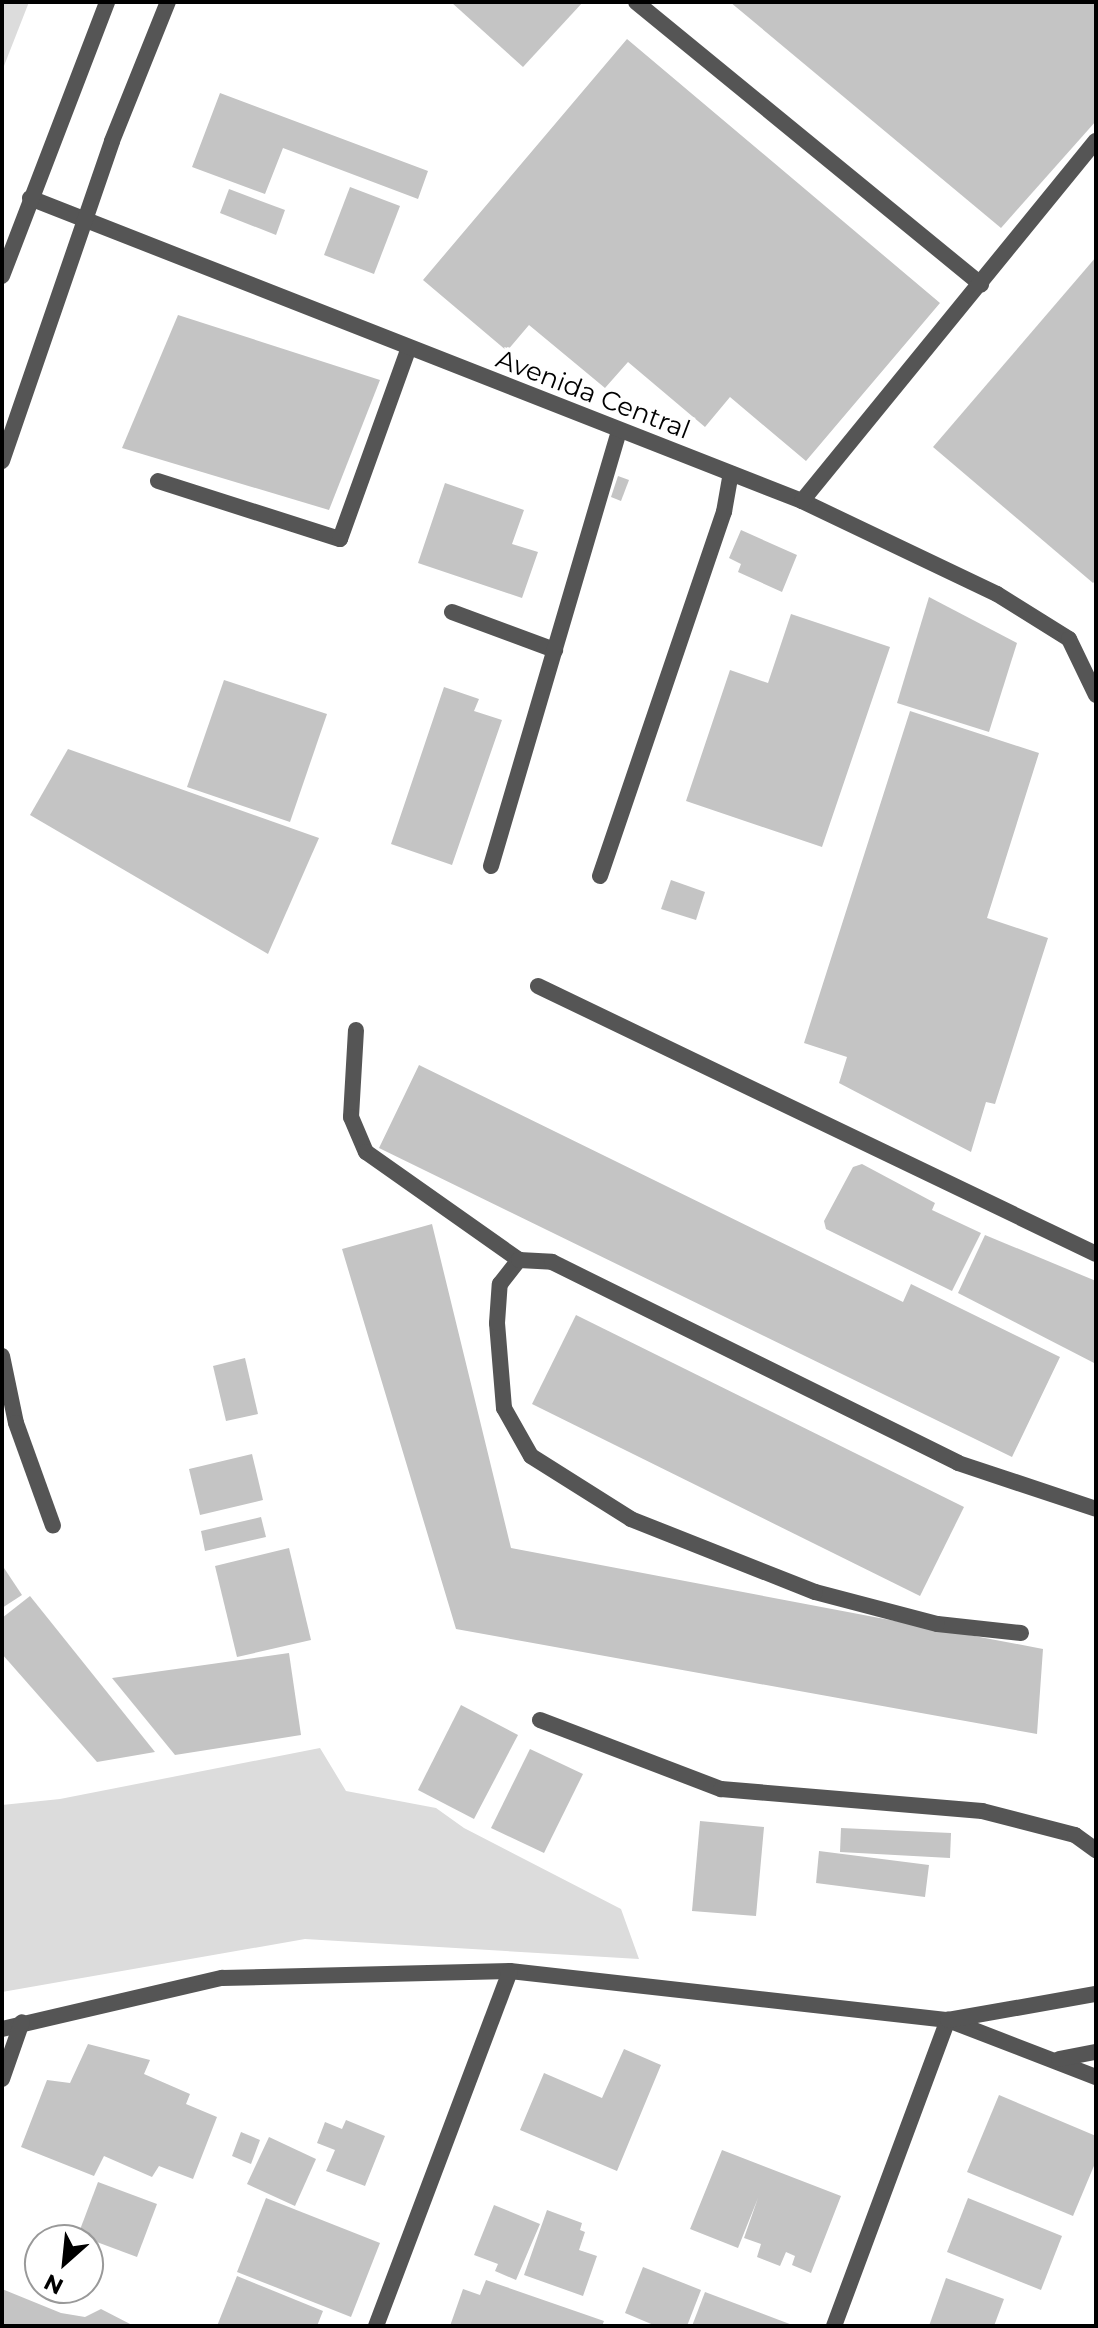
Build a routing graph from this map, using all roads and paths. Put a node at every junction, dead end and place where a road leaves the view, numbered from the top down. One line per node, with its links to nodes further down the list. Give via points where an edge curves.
1 (107, 2): 5 (street)
2 (168, 2): 6 (street)
3 (636, 2): 8 (street)
4 (1096, 141): 8 (street)
5 (30, 198): 6 (street, Avenida Central); 7 (street)
6 (86, 219): 9 (street, Avenida Central); 11 (street)
7 (2, 276)
8 (981, 284): 14 (street)
9 (408, 350): 10 (street, Avenida Central); 13 (street, via 340,539)
10 (619, 430): 12 (street, Avenida Central); 16 (street)
11 (2, 461)
12 (731, 474): 14 (street, Avenida Central); 19 (street, via 724,512)
13 (158, 481)
14 (802, 501): 17 (street, Avenida Central, via 997,594 1069,639)
15 (452, 612): 16 (street)
16 (555, 650): 18 (street)
17 (1096, 695)
18 (491, 866)
19 (600, 876)
20 (538, 986): 22 (street)
21 (356, 1030): 23 (street, via 351,1117 366,1152)
22 (1096, 1254)
23 (519, 1260): 25 (street, via 552,1262 958,1463); 27 (street, via 500,1284 497,1323 504,1408 531,1456 631,1519 815,1592 937,1624)
24 (2, 1356): 26 (street, via 16,1423)
25 (1096, 1509)
26 (53, 1526)
27 (1021, 1633)
28 (540, 1720): 29 (street, via 721,1789 982,1811 1075,1835)
29 (1096, 1850)
30 (510, 1971): 32 (street); 33 (street, via 222,1978); 39 (street)
31 (1096, 1994): 32 (street)
32 (948, 2020): 36 (street); 40 (street)
33 (22, 2022): 34 (street); 38 (street)
34 (2, 2029)
35 (1096, 2052): 36 (street)
36 (1059, 2059): 37 (street)
37 (1096, 2077)
38 (2, 2079)
39 (376, 2326)
40 (834, 2326)

